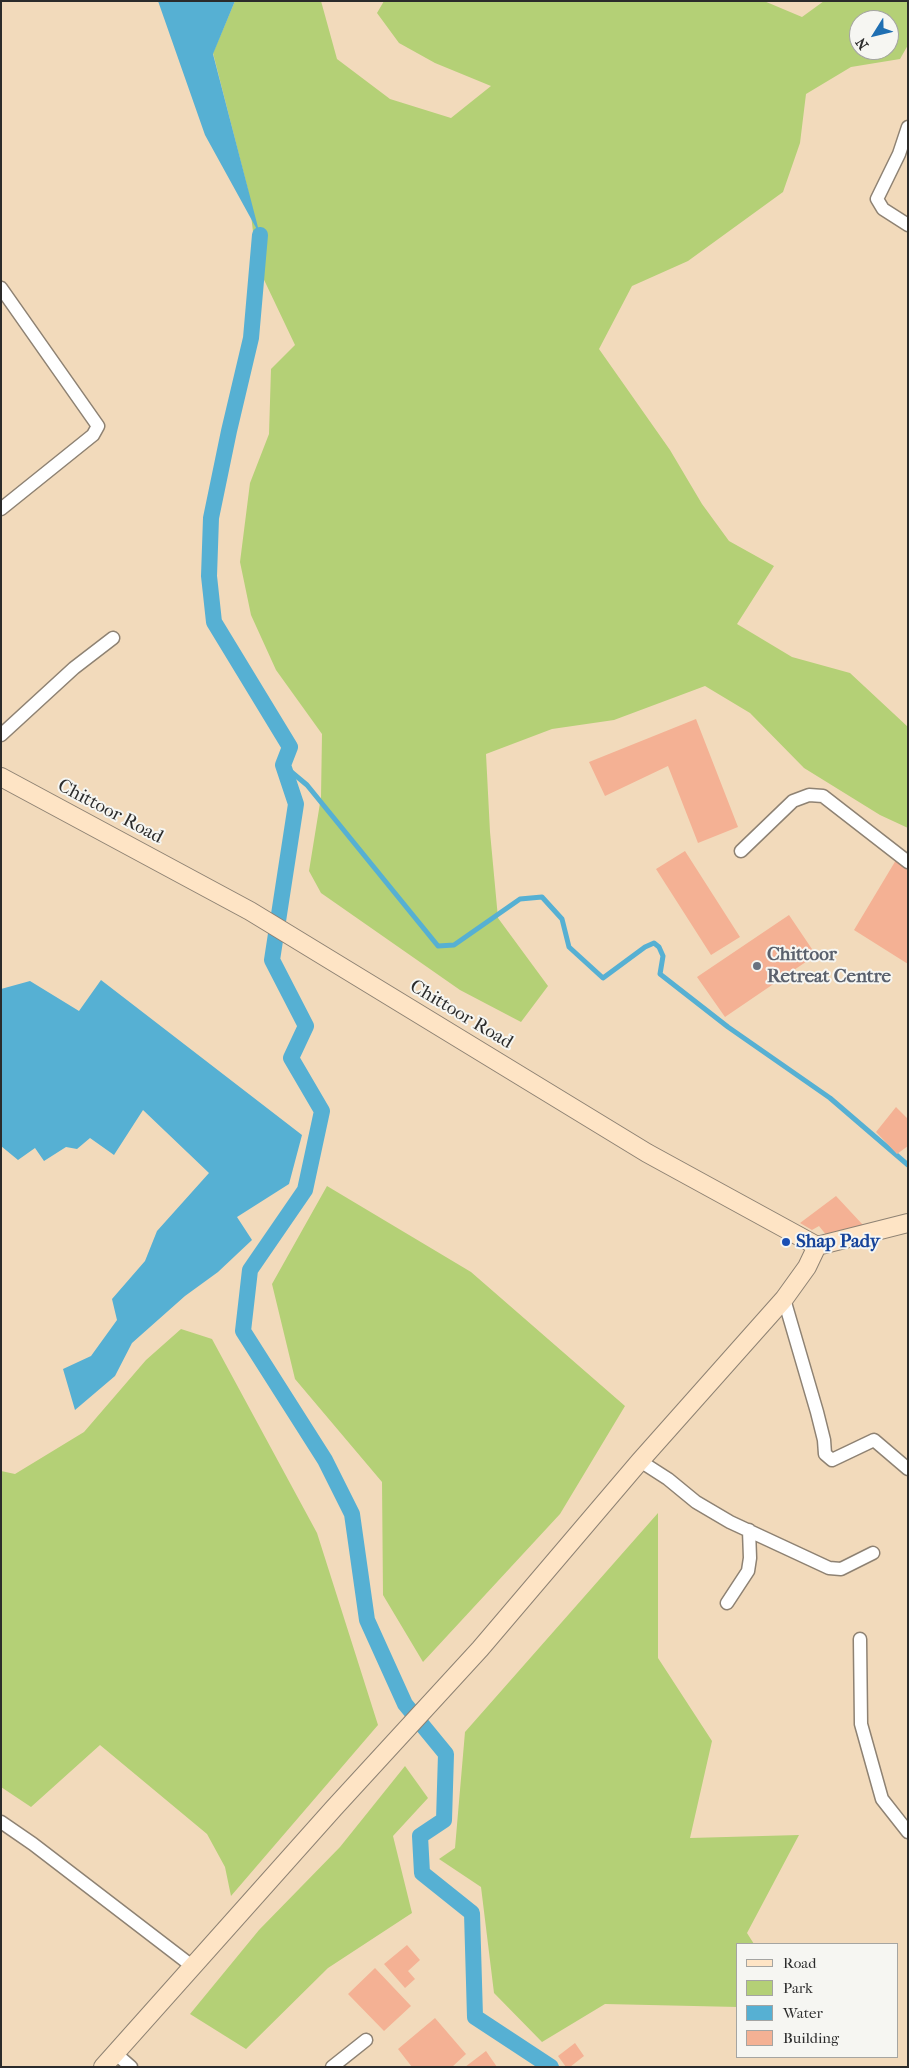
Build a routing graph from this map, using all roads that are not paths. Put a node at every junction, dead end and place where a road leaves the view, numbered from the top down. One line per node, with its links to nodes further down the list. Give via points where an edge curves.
1 (908, 126): 2 (street, via 899,154 877,199 883,209)
2 (908, 225)
3 (1, 288): 4 (street, via 98,426 93,435)
4 (1, 509)
5 (113, 638): 6 (street, via 74,668)
6 (1, 735)
7 (1, 777): 11 (main road, Chittoor Road, via 250,911 647,1152)
8 (741, 851): 9 (street, via 793,801 809,795 823,796)
9 (908, 862)
10 (908, 1223): 11 (main road)
11 (817, 1246): 12 (main road, via 807,1267)
12 (784, 1299): 13 (main road); 14 (street, via 822,1431 825,1454 832,1460 874,1440)
13 (640, 1461): 15 (street, via 696,1502); 21 (main road, via 480,1649)
14 (908, 1469)
15 (749, 1530): 16 (street, via 829,1568 841,1569); 17 (street, via 748,1571)
16 (873, 1553)
17 (727, 1603)
18 (860, 1639): 20 (street, via 861,1724 882,1799)
19 (1, 1822): 21 (street)
20 (908, 1832)
21 (192, 1966): 23 (main road)
22 (366, 2040): 26 (street)
23 (115, 2053): 24 (main road); 25 (street)
24 (103, 2067)
25 (131, 2067)
26 (332, 2067)

